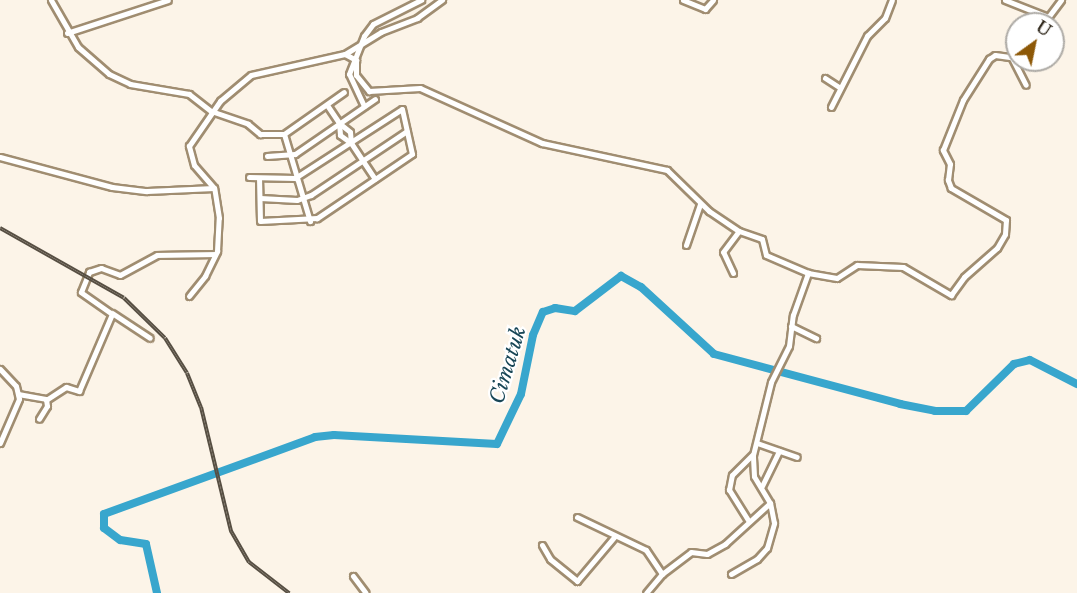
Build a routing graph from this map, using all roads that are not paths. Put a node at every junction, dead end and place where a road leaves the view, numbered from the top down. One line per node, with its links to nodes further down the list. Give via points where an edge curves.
1 (51, 0): 14 (street)
2 (168, 0): 14 (street)
3 (421, 0): 15 (street, via 374,24)
4 (442, 0): 15 (street, via 417,18)
5 (683, 0): 6 (street, via 705,9)
6 (713, 0)
7 (892, 0): 22 (street, via 885,18 867,36)
8 (1005, 0): 11 (street)
9 (1026, 0): 11 (street)
10 (1061, 0): 13 (street)
11 (1024, 8): 12 (street)
12 (1035, 12)
13 (1052, 12)
14 (67, 33): 28 (street, via 84,55 109,74 130,84 189,94)
15 (360, 43): 16 (street); 18 (street)
16 (345, 54): 18 (street); 28 (street, via 250,75 238,81)
17 (1005, 57): 50 (street, via 995,55 989,59 963,100 943,150 950,164 951,188 1006,220 1005,234 987,260 964,277 951,295 903,267 857,265 837,278)
18 (356, 60): 26 (street, via 350,79); 44 (street, via 356,75 369,91 420,88 547,144 663,168)
19 (1020, 72): 21 (street)
20 (825, 78): 22 (street)
21 (1026, 85)
22 (839, 87): 27 (street)
23 (344, 92): 25 (street)
24 (375, 99): 26 (street)
25 (327, 105): 29 (street); 31 (street)
26 (364, 106): 29 (street)
27 (831, 107)
28 (211, 111): 31 (street, via 248,124 260,134); 41 (street, via 193,135 189,148 194,165)
29 (339, 123): 32 (street, via 350,132); 32 (street, via 340,135); 33 (street)
30 (407, 131): 32 (street, via 401,108); 36 (street); 40 (street, via 412,154)
31 (284, 134): 33 (street)
32 (351, 143): 36 (street); 39 (street)
33 (289, 155): 34 (street); 39 (street)
34 (267, 156)
35 (0, 157): 41 (street, via 111,187 147,191)
36 (363, 161): 40 (street); 43 (street)
37 (249, 177): 38 (street)
38 (259, 178): 39 (street); 42 (street)
39 (296, 178): 43 (street)
40 (375, 179): 45 (street)
41 (214, 188): 48 (street, via 219,218)
42 (260, 198): 43 (street); 45 (street, via 261,221)
43 (303, 199): 45 (street)
44 (700, 204): 46 (street); 47 (street)
45 (310, 221)
46 (739, 231): 49 (street, via 723,252); 50 (street, via 762,239 766,255)
47 (686, 244)
48 (216, 254): 51 (street); 52 (street, via 202,258 157,255 120,275 94,269 81,292)
49 (733, 273)
50 (808, 273): 53 (street)
51 (189, 296)
52 (112, 313): 54 (street); 58 (street, via 79,391 66,387)
53 (791, 326): 55 (street); 61 (street, via 790,340 771,382)
54 (150, 338)
55 (816, 338)
56 (0, 369): 57 (street)
57 (18, 394): 58 (street); 60 (street)
58 (46, 400): 59 (street)
59 (39, 419)
60 (0, 442)
61 (757, 443): 62 (street); 63 (street)
62 (779, 451): 64 (street); 65 (street)
63 (753, 455): 65 (street, via 754,473); 68 (street, via 732,475 729,490)
64 (797, 457)
65 (762, 486): 66 (street)
66 (770, 502): 68 (street); 72 (street, via 774,523 767,548 757,559)
67 (576, 517): 69 (street)
68 (748, 520): 71 (street, via 721,547 704,555 691,552)
69 (615, 536): 70 (street, via 577,581 550,559); 71 (street, via 648,552)
70 (542, 545)
71 (662, 574): 75 (street)
72 (731, 574)
73 (353, 576): 74 (street)
74 (366, 593)
75 (646, 593)

